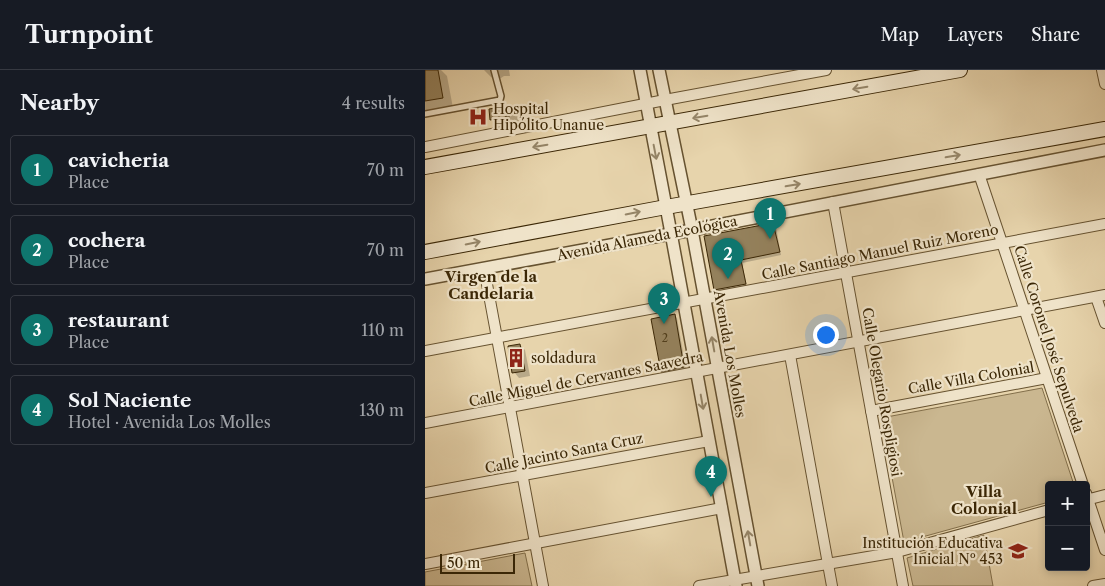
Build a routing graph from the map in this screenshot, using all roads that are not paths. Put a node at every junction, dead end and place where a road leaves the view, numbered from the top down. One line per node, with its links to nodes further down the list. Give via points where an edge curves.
1 (494, 70): 10 (lane, via 500,100)
2 (640, 70): 9 (street)
3 (659, 70): 8 (street, Avenida Los Molles)
4 (825, 70): 8 (street)
5 (960, 70): 11 (main road, one-way to 11)
6 (1102, 70): 7 (street)
7 (1105, 84)
8 (665, 100): 9 (street); 11 (street, Avenida Los Molles)
9 (646, 104): 12 (street); 14 (street)
10 (425, 114)
11 (670, 123): 12 (main road); 19 (street, Avenida Los Molles)
12 (650, 126): 16 (main road, one-way to 16); 20 (street, one-way to 20)
13 (1105, 129): 19 (main road, Avenida Alameda Ecológica, one-way to 13)
14 (425, 147)
15 (1105, 150): 17 (street, Avenida Alameda Ecológica)
16 (425, 167)
17 (979, 174): 18 (street, Avenida Alameda Ecológica); 24 (street, Calle Coronel José Sepulveda)
18 (833, 202): 22 (street, Avenida Alameda Ecológica); 27 (street, Calle Olegario Rospligiosi)
19 (686, 203): 20 (main road, Avenida Alameda Ecológica); 22 (street, Avenida Los Molles)
20 (666, 206): 23 (street); 25 (main road, Avenida Alameda Ecológica, one-way to 20)
21 (1105, 224): 24 (street, Calle Santiago Manuel Ruiz Moreno)
22 (692, 230): 23 (street, Avenida Alameda Ecológica); 30 (street, Avenida Los Molles)
23 (671, 233): 26 (street, Avenida Alameda Ecológica); 31 (street)
24 (1003, 243): 27 (street, Calle Santiago Manuel Ruiz Moreno); 32 (street, Calle Coronel José Sepulveda)
25 (425, 252)
26 (484, 268): 28 (street, Avenida Alameda Ecológica); 34 (street)
27 (846, 272): 30 (street, Calle Santiago Manuel Ruiz Moreno); 35 (street, Calle Olegario Rospligiosi)
28 (425, 278)
29 (1101, 296): 32 (street, Calle Miguel de Cervantes Saavedra); 33 (street)
30 (705, 299): 31 (street, Calle Santiago Manuel Ruiz Moreno); 38 (street, Avenida Los Molles, one-way to 30)
31 (684, 303): 34 (street, Calle Santiago Manuel Ruiz Moreno); 39 (street)
32 (1025, 310): 35 (street, Calle Miguel de Cervantes Saavedra); 40 (street, Calle Coronel José Sepulveda)
33 (1105, 324)
34 (497, 338): 36 (street, Calle Santiago Manuel Ruiz Moreno); 41 (street)
35 (858, 342): 37 (street, Calle Miguel de Cervantes Saavedra); 42 (street, Calle Olegario Rospligiosi)
36 (425, 351)
37 (790, 355): 38 (street, Calle Miguel de Cervantes Saavedra); 57 (street)
38 (717, 369): 39 (street, Calle Miguel de Cervantes Saavedra); 58 (street, Avenida Los Molles, one-way to 38)
39 (697, 372): 41 (street, Calle Miguel de Cervantes Saavedra); 44 (street, one-way to 44)
40 (1047, 378): 42 (street, Calle Villa Colonial); 46 (street, Calle Coronel José Sepulveda)
41 (510, 407): 43 (street, Calle Miguel de Cervantes Saavedra); 45 (street)
42 (871, 411): 55 (street, Calle Olegario Rospligiosi)
43 (425, 423)
44 (709, 441): 45 (street, Calle Jacinto Santa Cruz); 51 (street)
45 (523, 475): 47 (street, Calle Jacinto Santa Cruz); 53 (street)
46 (1082, 481)
47 (425, 493)
48 (1105, 494): 49 (street)
49 (1090, 497)
50 (1090, 507): 54 (street)
51 (722, 508): 53 (street); 59 (street)
52 (1045, 511): 55 (street)
53 (535, 543): 56 (street); 61 (street)
54 (1105, 550)
55 (897, 552): 57 (street); 64 (street, Calle Olegario Rospligiosi)
56 (425, 564)
57 (827, 564): 58 (street); 63 (street)
58 (757, 581): 59 (street)
59 (735, 583): 62 (street)
60 (1105, 584): 65 (street)
61 (543, 586)
62 (699, 586)
63 (831, 586)
64 (903, 586)
65 (1093, 586)

